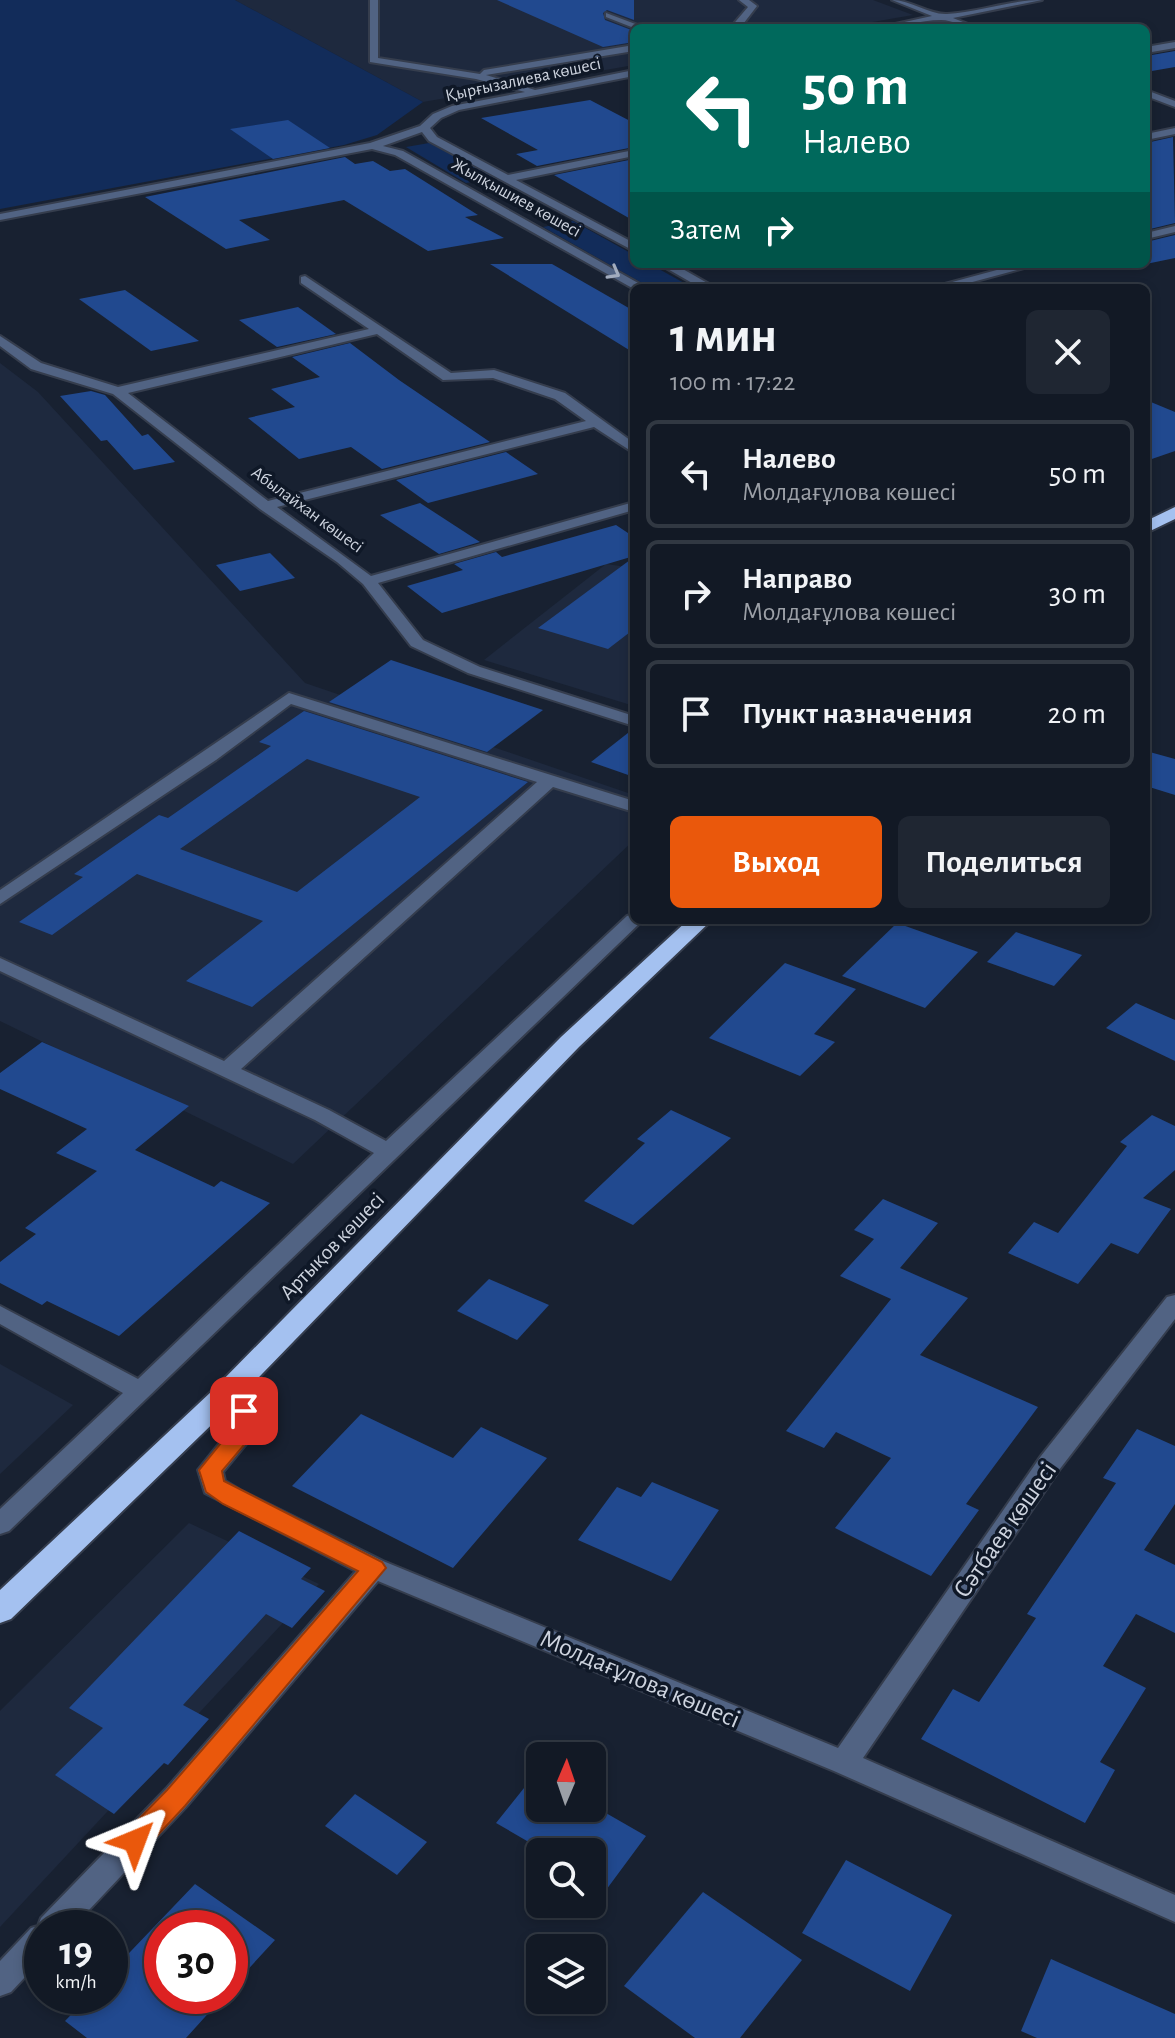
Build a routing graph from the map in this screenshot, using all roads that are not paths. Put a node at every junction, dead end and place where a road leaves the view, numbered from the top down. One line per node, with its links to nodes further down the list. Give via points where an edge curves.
1 (374, 0): 15 (street, via 373,60)
2 (743, 0): 8 (street, via 753,6)
3 (896, 0): 6 (street)
4 (1038, 0): 6 (street)
5 (609, 15): 7 (street)
6 (944, 17): 9 (street); 10 (street)
7 (631, 24)
8 (738, 24)
9 (905, 24)
10 (962, 24)
11 (1175, 45): 13 (street)
12 (630, 49): 15 (street)
13 (1150, 49)
14 (630, 74): 16 (street, Қырғызалиева көшесі)
15 (477, 76): 16 (street)
16 (534, 91): 19 (street, Қырғызалиева көшесі, via 456,108)
17 (1150, 95): 18 (street)
18 (1175, 104)
19 (424, 128): 22 (street); 23 (street, Жылқышиев көшесі)
20 (1175, 131): 21 (street)
21 (1150, 136)
22 (394, 141): 23 (street, Жылқышиев көшесі); 24 (street)
23 (439, 142): 26 (street, Жылқышиев көшесі)
24 (372, 146): 27 (street); 34 (street, Жылқышиев көшесі, one-way to 34, via 399,153)
25 (630, 154): 26 (street)
26 (510, 178): 30 (street, Жылқышиев көшесі)
27 (0, 217)
28 (1175, 229): 29 (street)
29 (1150, 235)
30 (630, 244)
31 (672, 268): 35 (street)
32 (1017, 268): 36 (street)
33 (305, 280): 37 (street)
34 (634, 284)
35 (702, 284)
36 (952, 284)
37 (379, 330): 39 (street); 40 (street, via 448,377 494,374 560,396)
38 (0, 340): 39 (street, Абылайхан көшесі, via 36,366)
39 (118, 391): 42 (street, Абылайхан көшесі)
40 (597, 422): 41 (street); 42 (street)
41 (630, 446)
42 (265, 506): 46 (street, Абылайхан көшесі)
43 (630, 507): 46 (street)
44 (1175, 512): 45 (highway)
45 (1150, 526)
46 (368, 581): 47 (street, Абылайхан көшесі, via 417,643 474,670)
47 (630, 720)
48 (550, 780): 49 (street); 50 (street, via 289,698); 54 (street)
49 (630, 806)
50 (0, 898)
51 (630, 924): 55 (street)
52 (697, 924): 59 (highway, Артықов көшесі, via 570,1042)
53 (0, 964): 54 (street)
54 (227, 1070): 55 (street)
55 (389, 1152): 58 (street)
56 (1175, 1303): 63 (street, Сәтбаев көшесі, via 1050,1463)
57 (0, 1314): 58 (street)
58 (141, 1392): 60 (street)
59 (222, 1398): 61 (street, Молдағұлова көшесі, via 244,1411 247,1420 210,1470 214,1486); 62 (highway, Артықов көшесі)
60 (0, 1524)
61 (374, 1568): 63 (street, Молдағұлова көшесі); 65 (street, via 176,1798)
62 (0, 1610)
63 (844, 1763): 64 (street, Молдағұлова көшесі)
64 (1175, 1909)
65 (69, 1910)
66 (24, 1957): 67 (street)
67 (0, 1982)

